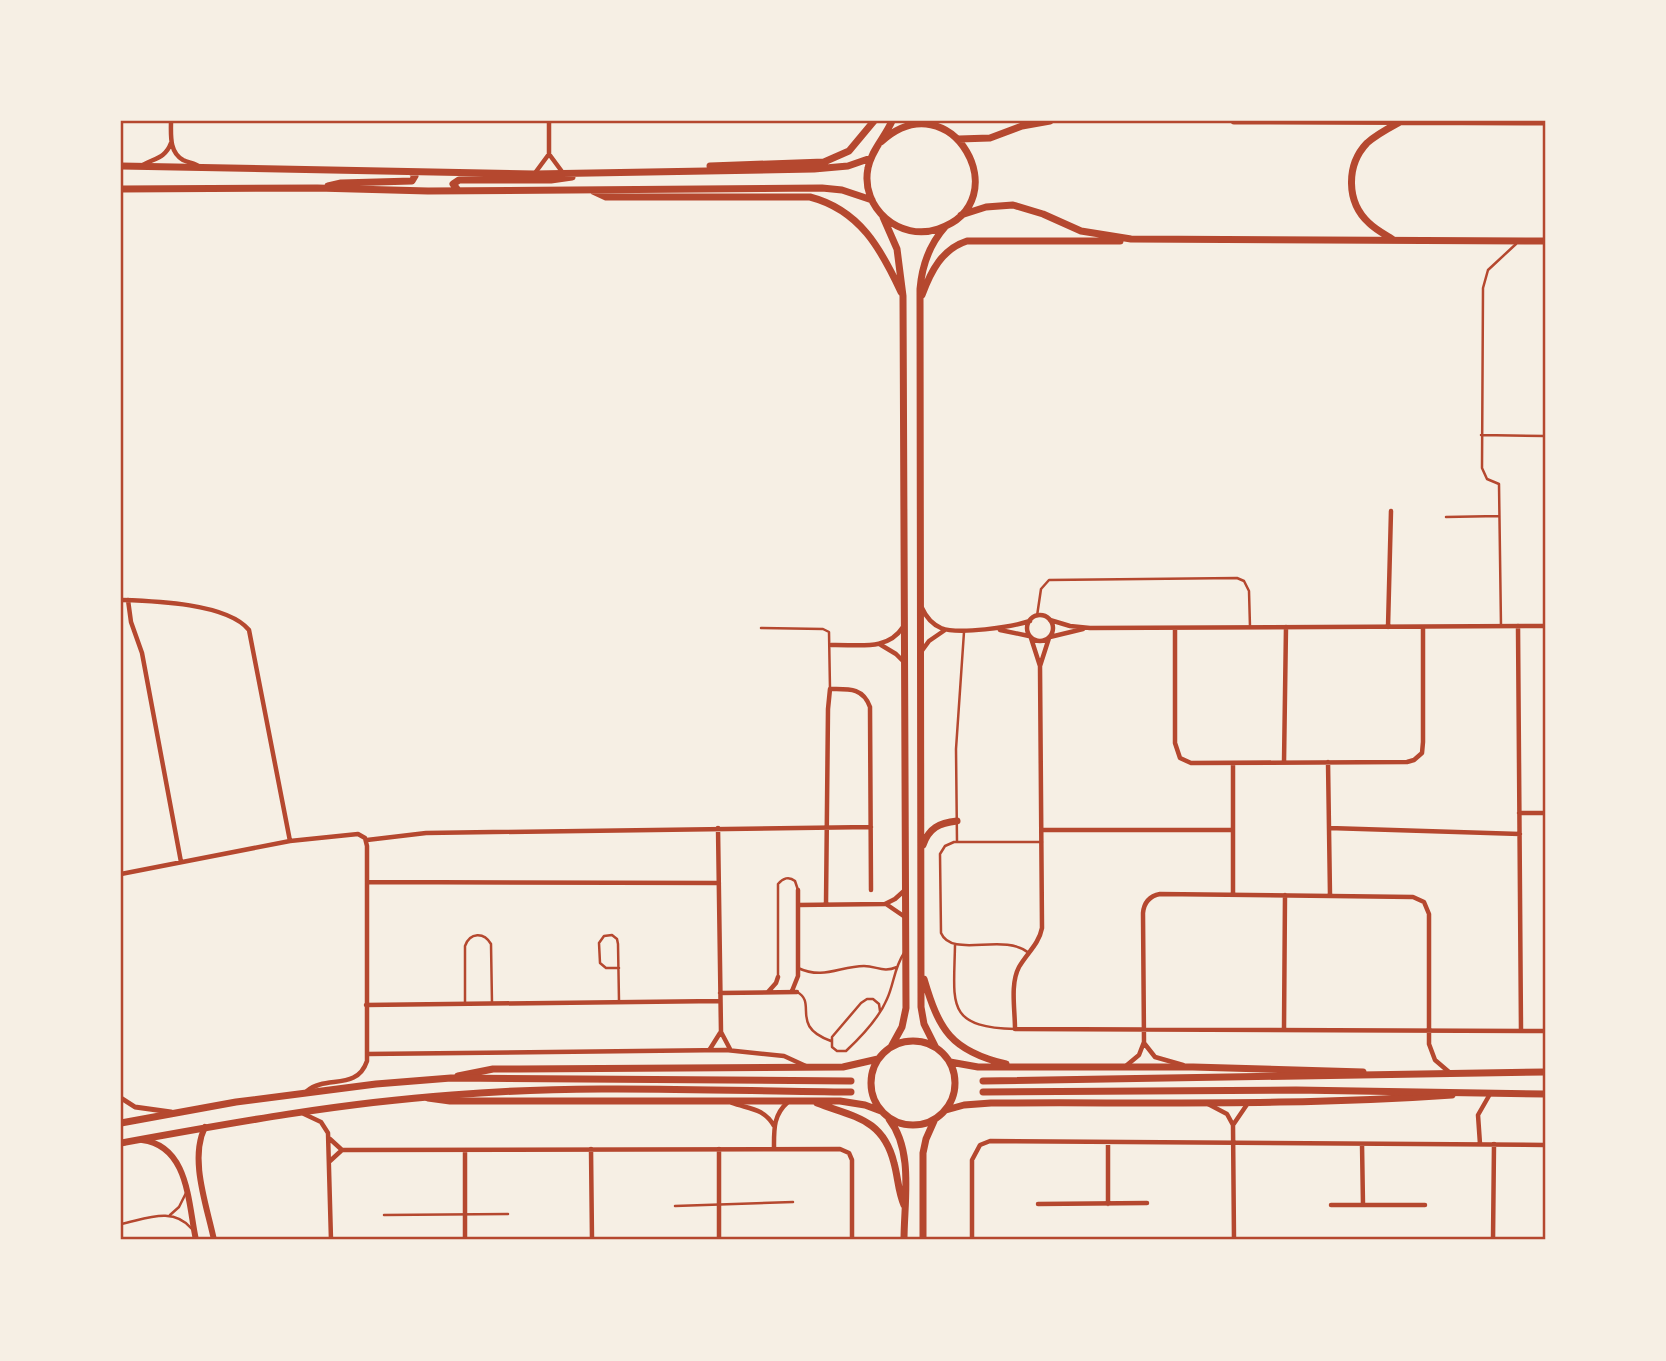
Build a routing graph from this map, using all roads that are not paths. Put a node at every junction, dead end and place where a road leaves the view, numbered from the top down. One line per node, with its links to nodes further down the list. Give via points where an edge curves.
1 (170, 121): 13 (street)
2 (549, 121): 15 (street)
3 (874, 121): 20 (main road, via 849,151 824,162)
4 (892, 121): 14 (main road)
5 (936, 121): 11 (main road)
6 (1050, 121): 12 (main road, via 990,138)
7 (1234, 121): 9 (main road)
8 (1478, 121): 9 (main road); 10 (main road)
9 (1401, 122): 34 (main road, via 1365,145 1351,179 1362,215)
10 (1545, 122)
11 (942, 128): 12 (main road); 14 (main road, via 914,125 896,130)
12 (959, 139): 30 (main road, via 970,154 976,181)
13 (171, 142): 18 (street, via 161,158); 19 (street, via 180,158)
14 (881, 142): 16 (main road)
15 (549, 154): 22 (street); 24 (street)
16 (871, 158): 20 (main road, via 826,169); 29 (main road, via 867,179)
17 (121, 166): 18 (main road)
18 (140, 166): 19 (main road)
19 (201, 167): 21 (main road)
20 (676, 170): 23 (main road)
21 (412, 173): 24 (main road); 25 (main road, via 412,181)
22 (563, 173): 23 (main road); 24 (main road)
23 (600, 173): 27 (main road, via 551,180 459,180 453,184)
24 (534, 174)
25 (317, 188): 26 (main road); 27 (main road)
26 (121, 189)
27 (457, 189): 28 (main road)
28 (589, 190): 29 (main road, via 821,188); 37 (main road, via 606,197 818,199 844,211 868,233)
29 (872, 200): 31 (main road)
30 (961, 215): 32 (main road); 33 (main road, via 1013,205 1081,231)
31 (883, 217): 32 (main road, via 912,231); 37 (main road, via 897,249)
32 (945, 227): 38 (main road, via 925,260)
33 (1131, 239): 34 (main road); 38 (main road, via 967,241 939,261)
34 (1394, 240): 35 (main road)
35 (1519, 241): 36 (main road); 39 (lane, via 1484,278)
36 (1544, 242)
37 (903, 296): 50 (main road)
38 (920, 302): 46 (main road)
39 (1481, 435): 40 (lane); 42 (lane, via 1482,471 1499,484)
40 (1545, 436)
41 (1391, 511): 57 (street)
42 (1500, 516): 43 (lane); 52 (lane)
43 (1446, 517)
44 (121, 600): 45 (street)
45 (128, 600): 86 (street, via 180,602 247,626); 90 (street)
46 (921, 607): 61 (street, via 933,623); 68 (main road)
47 (1037, 616): 48 (street); 49 (street); 55 (lane, via 1042,586 1055,579 1237,578 1248,587)
48 (1050, 620): 59 (street); 65 (street)
49 (1030, 621): 63 (street); 64 (street)
50 (905, 624): 67 (street); 69 (main road)
51 (1423, 626): 52 (street); 57 (street); 73 (street, via 1420,756 1406,762)
52 (1501, 626): 53 (street)
53 (1518, 626): 54 (street); 75 (street)
54 (1545, 626)
55 (1250, 627): 56 (street); 60 (street)
56 (1286, 627): 57 (street); 72 (street)
57 (1388, 627)
58 (761, 628): 66 (lane, via 822,629 829,632)
59 (1090, 628): 60 (street); 65 (street)
60 (1175, 628): 74 (street, via 1176,751 1188,762)
61 (945, 629): 62 (street); 68 (street)
62 (964, 629): 63 (street); 77 (lane)
63 (992, 629): 64 (street)
64 (1031, 637): 65 (street); 70 (street)
65 (1049, 638): 70 (street)
66 (831, 645): 67 (street); 71 (lane)
67 (881, 645): 69 (street)
68 (921, 652): 89 (main road)
69 (905, 663): 94 (main road)
70 (1040, 666): 83 (street)
71 (830, 689): 78 (street); 79 (street, via 854,690 869,703)
72 (1284, 762): 73 (street); 74 (street)
73 (1328, 762): 81 (street)
74 (1233, 763): 82 (street)
75 (1519, 813): 76 (street); 84 (street)
76 (1545, 813)
77 (957, 819): 87 (lane); 89 (main road, via 933,828)
78 (827, 827): 79 (street); 80 (street); 100 (street)
79 (871, 827): 96 (street)
80 (719, 828): 85 (street, via 426,834); 93 (street)
81 (1329, 828): 84 (street); 99 (street)
82 (1233, 830): 83 (street); 97 (street)
83 (1041, 831): 88 (street)
84 (1520, 834): 125 (street)
85 (367, 840): 86 (street, via 358,834); 92 (street)
86 (290, 841): 90 (street)
87 (957, 842): 88 (lane); 104 (lane, via 945,846 940,855 941,933 947,943)
88 (1042, 842): 106 (street, via 1042,928)
89 (922, 849): 110 (main road)
90 (181, 862): 91 (street)
91 (121, 874)
92 (367, 881): 93 (street); 119 (street)
93 (719, 883): 114 (street)
94 (906, 889): 101 (street); 103 (main road)
95 (798, 890): 102 (street); 111 (lane, via 790,878 783,879 778,888)
96 (871, 890)
97 (1233, 894): 98 (street); 122 (street, via 1160,894 1147,901 1143,913)
98 (1285, 895): 99 (street); 123 (street)
99 (1330, 895): 124 (street, via 1416,897 1426,905)
100 (826, 904): 101 (street); 102 (street)
101 (885, 904): 103 (street)
102 (798, 905): 109 (street)
103 (906, 918): 105 (main road)
104 (955, 945): 106 (lane, via 1011,944); 121 (lane, via 954,999 961,1014 974,1024)
105 (906, 951): 107 (lane); 131 (main road, via 905,1018)
106 (1029, 953): 121 (street, via 1015,980)
107 (897, 967): 109 (lane, via 819,973); 120 (lane)
108 (619, 968): 108 (lane, via 617,939 604,936 599,943 600,963); 116 (lane)
109 (798, 968): 113 (street)
110 (922, 971): 130 (main road, via 922,1016); 139 (main road, via 935,1014 949,1037 979,1057)
111 (778, 977): 112 (street); 113 (street, via 780,986)
112 (767, 992): 113 (street); 114 (street)
113 (792, 992): 128 (lane, via 804,997 813,1033)
114 (720, 993): 115 (street)
115 (720, 1001): 116 (street); 127 (street)
116 (619, 1002): 117 (street)
117 (492, 1003): 118 (street); 118 (lane, via 491,947 478,935 465,946)
118 (465, 1004): 119 (street)
119 (366, 1005): 134 (street)
120 (880, 1011): 128 (lane, via 846,1051 837,1051); 128 (lane, via 876,1001 866,999)
121 (1015, 1029): 122 (street)
122 (1144, 1029): 123 (street); 129 (street)
123 (1284, 1029): 124 (street)
124 (1428, 1030): 125 (street); 143 (street, via 1432,1055)
125 (1521, 1030): 126 (street)
126 (1545, 1031)
127 (721, 1032): 132 (street); 133 (street)
128 (831, 1041)
129 (1144, 1042): 137 (street, via 1139,1055); 140 (street, via 1155,1057)
130 (934, 1046): 131 (main road, via 912,1041); 136 (main road)
131 (891, 1047): 135 (main road)
132 (709, 1049): 133 (street); 134 (street)
133 (731, 1050): 138 (street, via 784,1056)
134 (367, 1054): 149 (street, via 364,1068 354,1078 318,1084)
135 (878, 1059): 138 (main road, via 850,1066); 163 (main road, via 871,1085)
136 (950, 1062): 139 (main road); 160 (main road, via 956,1083)
137 (1123, 1066): 139 (main road); 140 (main road)
138 (809, 1067): 144 (main road, via 505,1069)
139 (1020, 1067)
140 (1193, 1067): 142 (main road)
141 (1545, 1072): 143 (main road)
142 (1381, 1073): 143 (main road); 146 (main road, via 1310,1078)
143 (1450, 1073)
144 (451, 1078): 145 (main road); 149 (main road)
145 (851, 1081)
146 (983, 1081)
147 (851, 1092): 154 (main road, via 588,1090)
148 (983, 1092): 150 (main road)
149 (304, 1094): 162 (main road)
150 (1467, 1094): 151 (main road); 159 (main road, via 1403,1100)
151 (1490, 1094): 152 (main road); 175 (street, via 1478,1115)
152 (1545, 1094)
153 (121, 1098): 162 (street, via 141,1109)
154 (424, 1098): 156 (main road); 161 (main road)
155 (813, 1101): 157 (main road); 163 (main road, via 848,1101); 190 (main road, via 855,1115 876,1130 891,1152)
156 (728, 1102): 157 (main road); 167 (street, via 760,1110)
157 (788, 1102): 167 (street)
158 (1205, 1102): 159 (main road); 160 (main road, via 991,1102); 166 (street, via 1227,1114)
159 (1249, 1102): 166 (street)
160 (946, 1110): 164 (main road)
161 (296, 1112): 168 (main road); 169 (street, via 321,1122)
162 (174, 1113): 165 (main road)
163 (883, 1113): 164 (main road, via 906,1125); 190 (main road, via 896,1129 904,1152)
164 (935, 1120): 209 (main road, via 923,1153)
165 (121, 1123)
166 (1233, 1125): 173 (street)
167 (774, 1126): 178 (street)
168 (205, 1127): 170 (main road); 202 (main road, via 197,1157)
169 (329, 1138): 181 (street); 183 (street)
170 (137, 1140): 172 (main road); 184 (main road, via 159,1145 172,1154)
171 (1108, 1142): 173 (street); 188 (street); 210 (street, via 980,1145 972,1160)
172 (121, 1143)
173 (1234, 1143): 174 (street); 211 (street)
174 (1362, 1144): 175 (street); 192 (street)
175 (1480, 1144): 176 (street)
176 (1494, 1144): 177 (street); 212 (street)
177 (1545, 1144)
178 (774, 1148): 180 (street); 207 (street, via 849,1153 853,1164)
179 (591, 1149): 180 (street); 182 (street); 205 (street)
180 (719, 1149): 189 (street)
181 (342, 1150): 182 (street); 183 (street)
182 (465, 1150): 195 (street)
183 (330, 1161): 203 (street)
184 (186, 1190): 197 (lane, via 183,1202); 200 (main road)
185 (793, 1202): 189 (lane)
186 (1147, 1203): 188 (street)
187 (1038, 1204): 188 (street)
188 (1108, 1204)
189 (719, 1205): 194 (lane); 206 (street)
190 (904, 1205): 208 (main road)
191 (1331, 1205): 192 (street)
192 (1363, 1205): 193 (street)
193 (1426, 1205)
194 (675, 1206)
195 (465, 1214): 196 (lane); 198 (lane); 204 (street)
196 (508, 1214)
197 (170, 1215): 199 (lane); 200 (lane, via 181,1218)
198 (384, 1215)
199 (121, 1224)
200 (194, 1231): 201 (main road)
201 (196, 1240)
202 (214, 1240)
203 (331, 1240)
204 (465, 1240)
205 (592, 1240)
206 (719, 1240)
207 (852, 1240)
208 (904, 1240)
209 (923, 1240)
210 (972, 1240)
211 (1234, 1240)
212 (1493, 1240)

